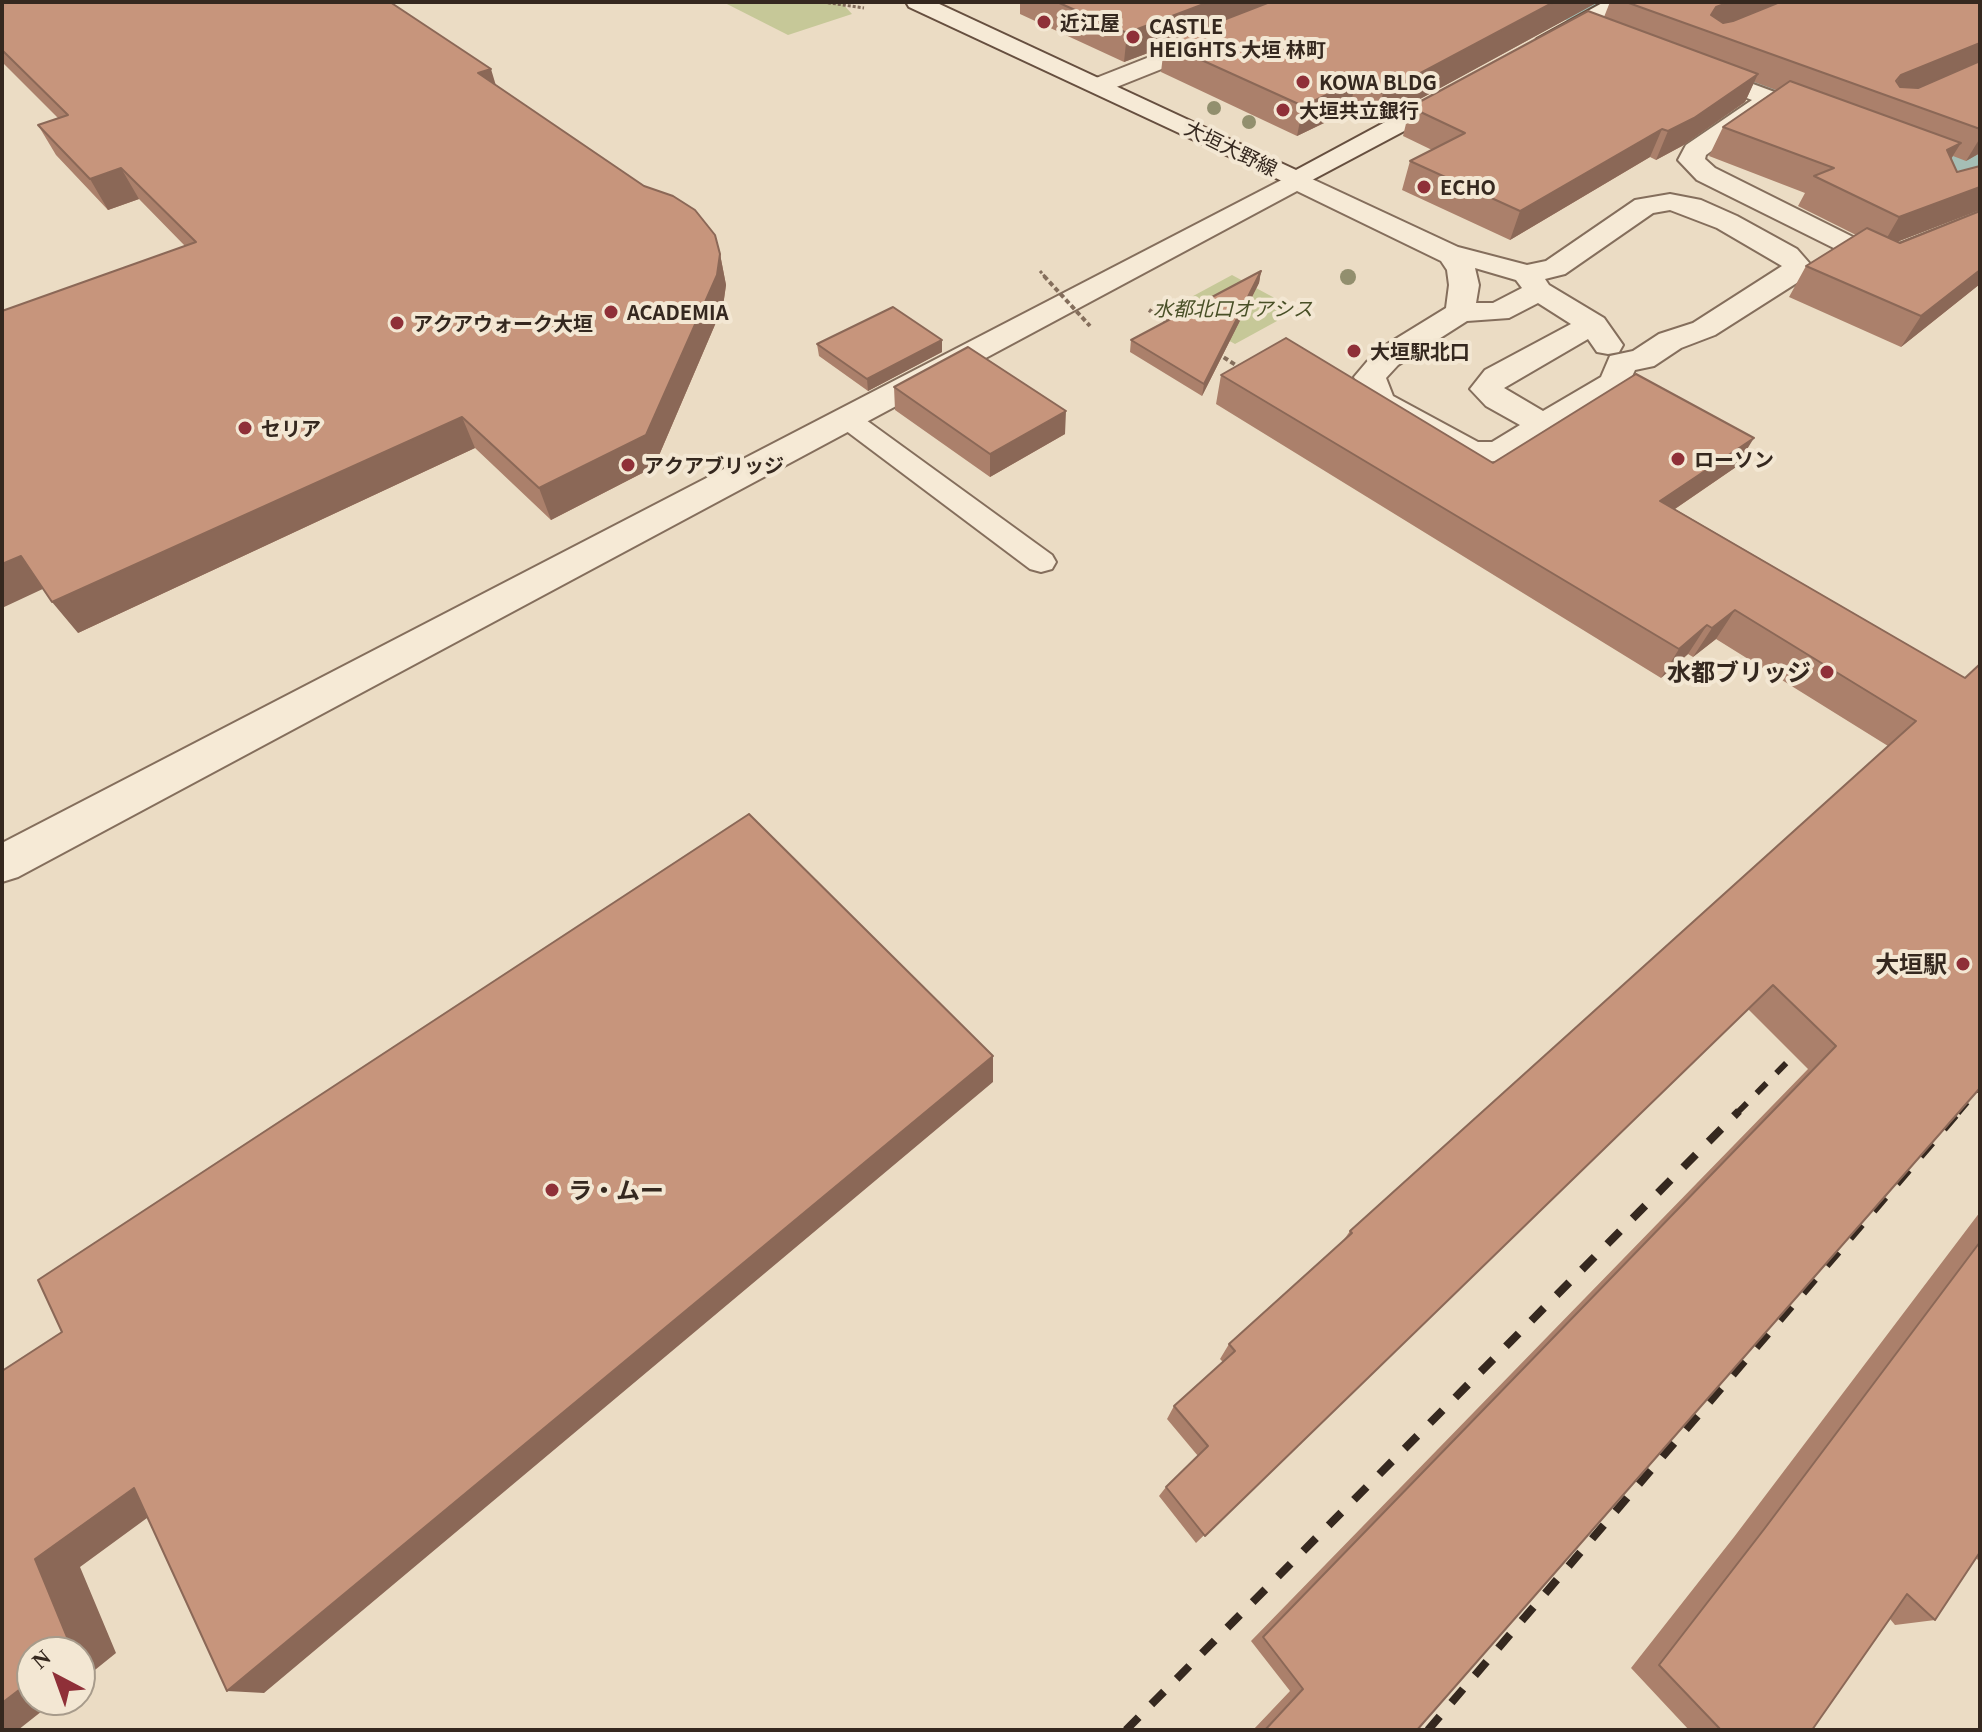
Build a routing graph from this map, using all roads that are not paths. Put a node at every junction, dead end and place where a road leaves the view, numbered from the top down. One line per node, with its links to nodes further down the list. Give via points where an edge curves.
1 (1309, 2): 7 (street)
2 (930, 4): 7 (street, 大垣大野線)
3 (1618, 4): 4 (street, via 1589,29)
4 (1524, 56)
5 (1676, 62): 9 (street, via 1778,101 1695,151 1691,160 1706,174)
6 (1485, 77): 8 (street, 大垣大野線)
7 (1100, 85): 8 (street, 大垣大野線)
8 (1297, 180): 12 (street); 17 (street)
9 (1766, 203): 10 (street, via 1880,262); 11 (street)
10 (1980, 220)
11 (1727, 222): 13 (street, via 1691,206 1645,206); 16 (street, via 1787,255 1797,265 1793,273 1704,329 1670,341 1643,359)
12 (1451, 255): 13 (street, via 1474,258); 14 (street, via 1462,270)
13 (1532, 283): 14 (street, via 1498,312); 15 (street)
14 (1460, 312): 18 (street, via 1387,358 1370,377 1379,401 1472,453 1499,452)
15 (1593, 324): 16 (street); 18 (street, via 1496,377 1486,389)
16 (1621, 363): 18 (street, via 1615,382)
17 (846, 418): 19 (lane); 20 (street)
18 (1544, 425)
19 (1041, 562)
20 (2, 864)

